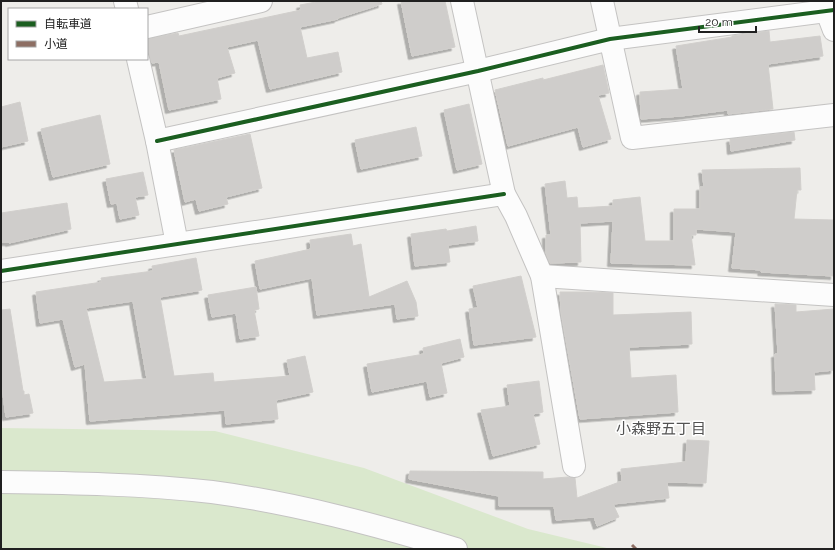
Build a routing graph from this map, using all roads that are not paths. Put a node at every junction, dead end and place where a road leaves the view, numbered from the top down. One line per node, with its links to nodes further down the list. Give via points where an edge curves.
1 (262, 1): 5 (street)
2 (462, 1): 8 (street)
3 (602, 1): 6 (street)
4 (829, 13): 6 (street)
5 (148, 27)
6 (610, 39): 8 (street); 9 (street, via 632,138)
7 (138, 60): 10 (street)
8 (478, 71): 10 (street); 11 (street)
9 (834, 115)
10 (157, 141): 12 (street)
11 (504, 194): 12 (street); 14 (street)
12 (177, 244): 13 (street)
13 (1, 271)
14 (542, 276): 15 (street); 16 (street)
15 (834, 295)
16 (574, 466)
17 (1, 482): 18 (street, via 120,485 214,493 346,517)
18 (456, 549)

